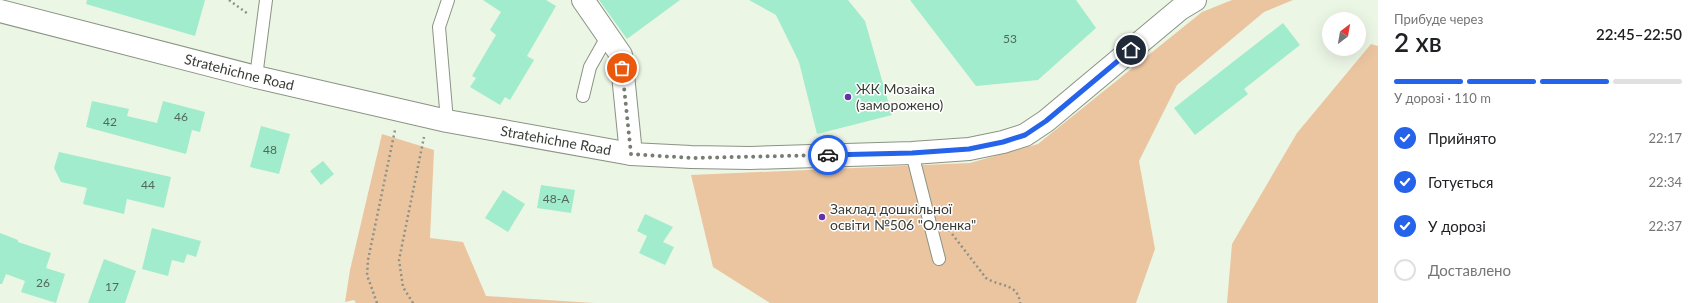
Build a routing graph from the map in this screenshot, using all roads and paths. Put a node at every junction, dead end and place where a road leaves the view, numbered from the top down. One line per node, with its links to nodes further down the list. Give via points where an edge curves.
1 (266, 0): 7 (lane)
2 (448, 0): 10 (lane, via 439,27)
3 (583, 0): 6 (street)
4 (1196, 0): 11 (street, Stratehichne Road, via 1180,9 1046,121 1025,135 969,149)
5 (0, 10): 7 (street, Stratehichne Road)
6 (607, 37): 8 (lane, via 590,67); 12 (street, via 621,56)
7 (256, 77): 9 (street, Stratehichne Road)
8 (583, 96)
9 (399, 110): 10 (street, Stratehichne Road); 15 (path, via 368,260 367,275)
10 (438, 119): 12 (street, Stratehichne Road); 16 (path, via 399,260 403,287)
11 (912, 153): 12 (street, Stratehichne Road, via 750,158); 13 (lane)
12 (631, 154)
13 (931, 228): 14 (lane); 17 (path, via 947,228 986,278 1016,290 1020,295)
14 (939, 260)
15 (378, 303)
16 (413, 303)
17 (1020, 303)

